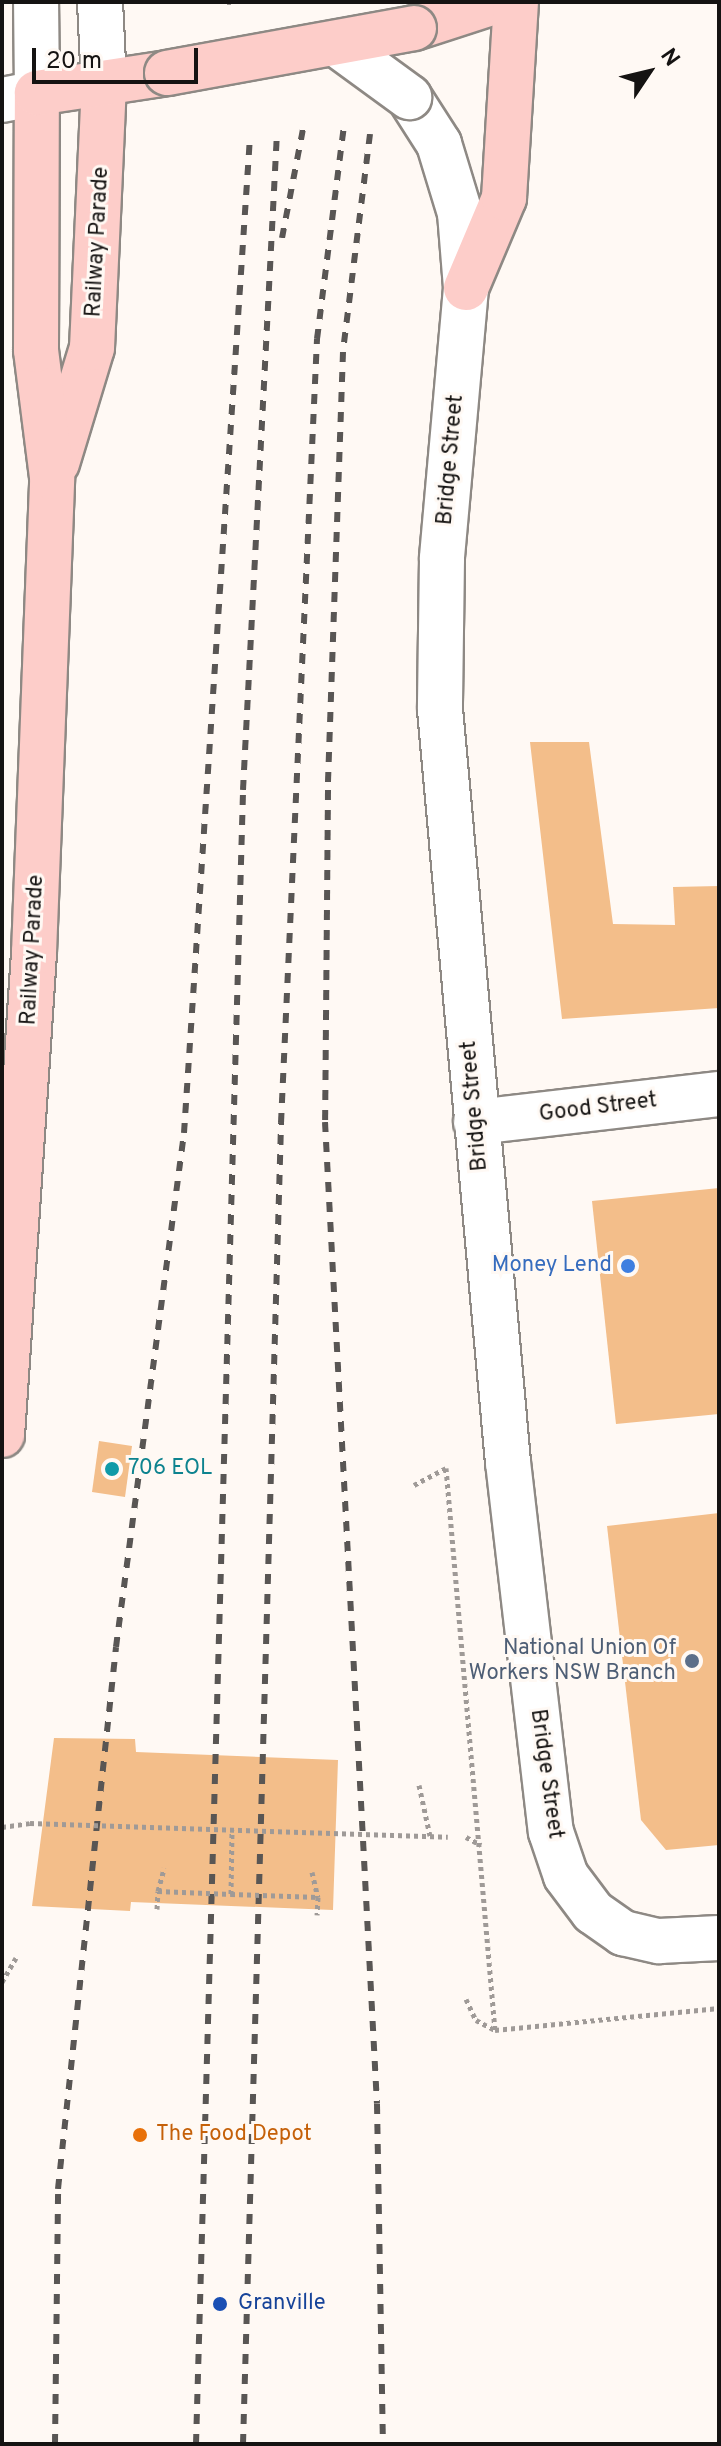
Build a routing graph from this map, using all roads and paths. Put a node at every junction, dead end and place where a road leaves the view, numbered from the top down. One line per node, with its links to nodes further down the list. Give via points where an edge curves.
1 (36, 2): 9 (street, Railway Parade)
2 (100, 2): 8 (street, Railway Parade)
3 (227, 2): 4 (path)
4 (233, 2)
5 (494, 2): 7 (main road, bridge, via 414,28)
6 (516, 2): 10 (main road, via 504,198)
7 (335, 43): 8 (main road, bridge); 10 (street, Bridge Street, bridge, via 409,97 451,175)
8 (104, 83): 9 (main road); 11 (main road, Railway Parade, via 92,348)
9 (19, 96): 11 (main road, Railway Parade, via 36,350)
10 (466, 288): 13 (street, Bridge Street, via 438,641)
11 (52, 477): 14 (main road, Railway Parade, via 34,953)
12 (719, 1094): 13 (street, Good Street)
13 (476, 1122): 31 (street, Bridge Street, via 545,1789 566,1876 593,1912 623,1933 659,1941)
14 (2, 1423): 15 (main road, Railway Parade)
15 (2, 1435)
16 (414, 1485): 23 (path, via 446,1468)
17 (419, 1785): 20 (path)
18 (2, 1827): 19 (path, bridge)
19 (232, 1830): 20 (path, bridge); 27 (path)
20 (430, 1836): 21 (path, bridge)
21 (448, 1837)
22 (466, 1837): 23 (path)
23 (481, 1845): 36 (path)
24 (164, 1868): 26 (path)
25 (312, 1872): 28 (path)
26 (158, 1891): 27 (path, bridge); 29 (path, bridge)
27 (231, 1894): 28 (path, bridge)
28 (318, 1897): 30 (path, bridge)
29 (157, 1909)
30 (317, 1915)
31 (719, 1938)
32 (16, 1958): 33 (path)
33 (2, 1982)
34 (466, 1999): 36 (path, via 476,2020)
35 (719, 2008): 36 (path)
36 (495, 2030)

